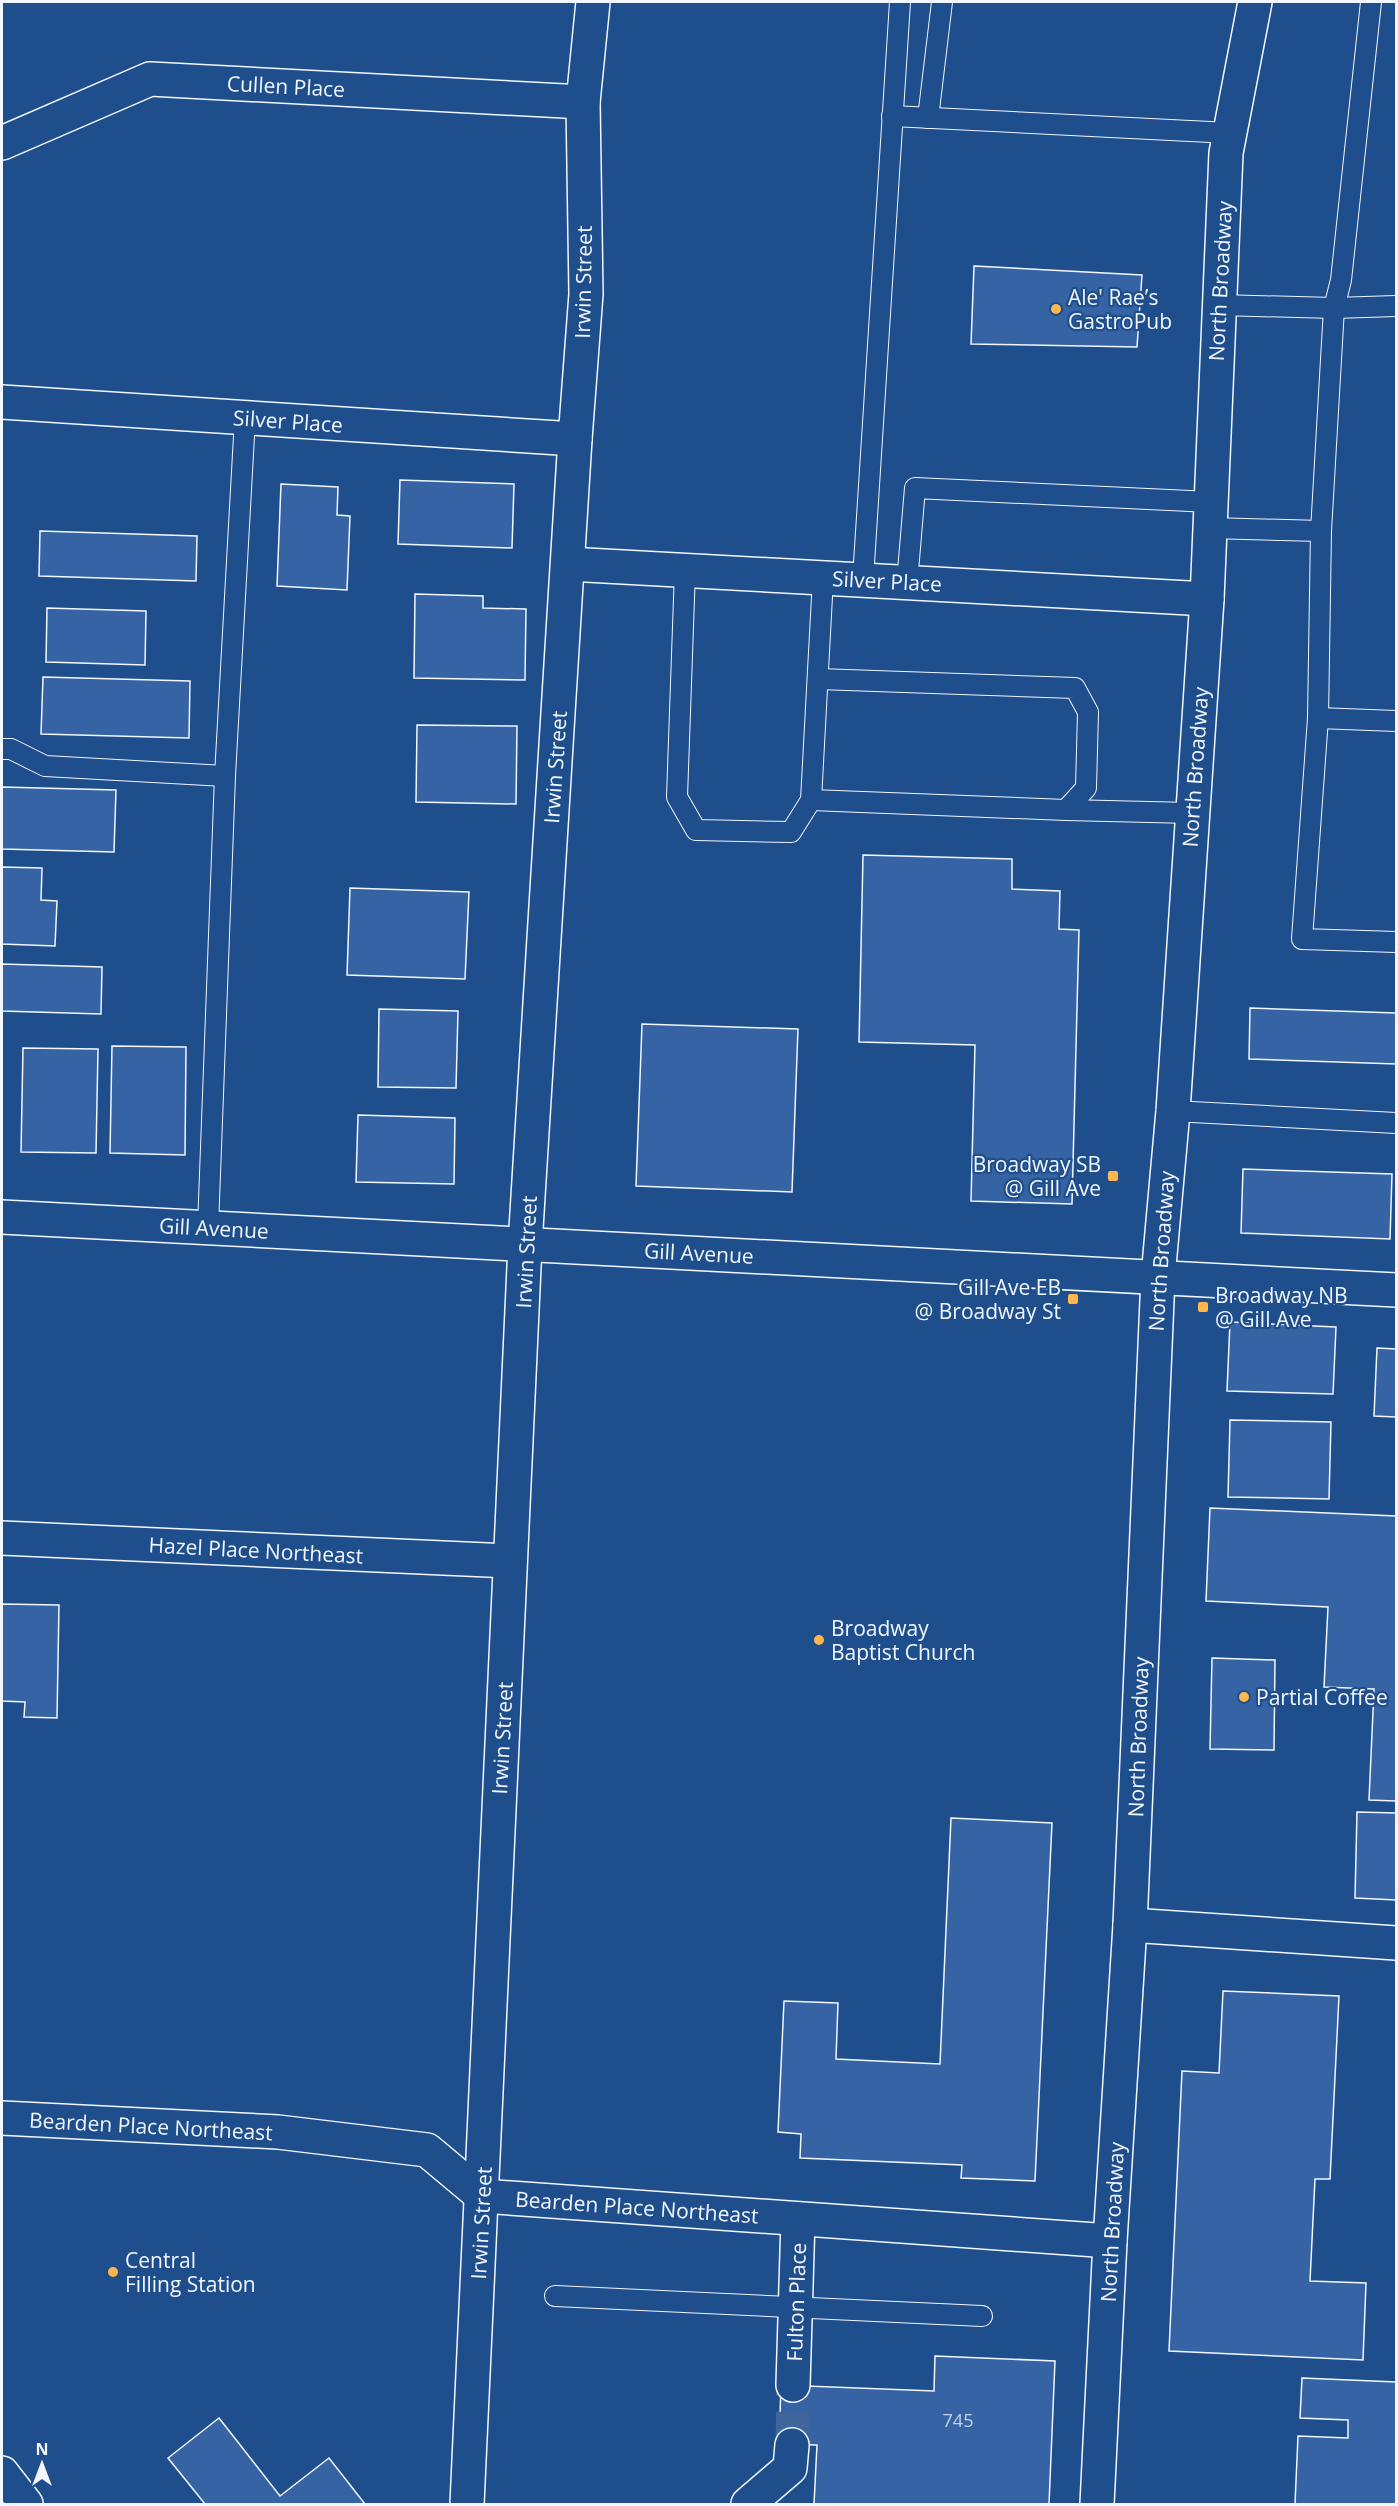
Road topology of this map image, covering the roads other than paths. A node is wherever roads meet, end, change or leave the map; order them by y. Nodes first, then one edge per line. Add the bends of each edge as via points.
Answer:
1 (593, 2) edge
2 (900, 2) edge
3 (942, 2) edge
4 (1255, 2) edge
5 (1371, 2) edge
6 (583, 102) junction
7 (892, 116) junction
8 (928, 118) junction
9 (1230, 133) junction
10 (2, 143) edge
11 (1219, 305) junction
12 (1396, 306) edge
13 (1334, 308) junction
14 (2, 402) edge
15 (245, 418) junction
16 (575, 440) junction
17 (1210, 515) junction
18 (1321, 531) junction
19 (568, 564) junction
20 (685, 570) junction
21 (823, 578) junction
22 (863, 579) junction
23 (907, 583) junction
24 (1207, 598) junction
25 (818, 679) junction
26 (1318, 718) junction
27 (1396, 721) edge
28 (2, 749) edge
29 (225, 776) junction
30 (811, 800) junction
31 (1066, 810) junction
32 (1191, 813) junction
33 (1396, 942) edge
34 (1173, 1110) junction
35 (1396, 1123) edge
36 (2, 1217) edge
37 (208, 1227) junction
38 (525, 1245) junction
39 (1158, 1277) junction
40 (1396, 1290) edge
41 (2, 1538) edge
42 (510, 1561) junction
43 (1130, 1925) junction
44 (1396, 1943) edge
45 (2, 2118) edge
46 (482, 2196) junction
47 (798, 2219) junction
48 (1110, 2241) junction
49 (555, 2296) dead end
50 (795, 2307) junction
51 (982, 2316) dead end
52 (793, 2385) tunnel mouth
53 (792, 2445) tunnel mouth
54 (2, 2473) edge
55 (26, 2505) edge
56 (467, 2505) edge
57 (748, 2505) edge
58 (1097, 2505) edge

1 - 6 street, Irwin Street
2 - 7 lane
3 - 8 lane
4 - 9 street, North Broadway
5 - 13 lane via 1341,280
6 - 10 street, Cullen Place via 150,79
6 - 16 street, Irwin Street via 586,294
7 - 8 lane
7 - 22 lane
8 - 9 lane
9 - 11 street, North Broadway
11 - 13 lane
11 - 17 street, North Broadway
12 - 13 lane
13 - 18 lane
14 - 15 street, Silver Place
15 - 16 street, Silver Place
15 - 29 lane
16 - 19 street, Irwin Street
17 - 18 lane
17 - 23 lane via 915,488
17 - 24 street, North Broadway
18 - 26 lane
19 - 20 street, Silver Place
19 - 38 street, Irwin Street
20 - 21 street, Silver Place
20 - 30 lane via 677,797 696,830 791,832
21 - 22 street, Silver Place
21 - 25 lane
22 - 23 street, Silver Place
23 - 24 street, Silver Place
24 - 32 street, North Broadway
25 - 30 lane
25 - 31 lane via 1076,688 1088,712 1086,788
26 - 27 lane
26 - 33 lane via 1302,939
28 - 29 lane via 11,749 45,766
29 - 37 lane
30 - 31 lane
31 - 32 lane
32 - 34 street, North Broadway
34 - 35 lane
34 - 39 street, North Broadway
36 - 37 street, Gill Avenue
37 - 38 street, Gill Avenue
38 - 39 street, Gill Avenue
38 - 42 street, Irwin Street
39 - 40 street, Gill Avenue
39 - 43 street, North Broadway
41 - 42 street, Hazel Place Northeast
42 - 46 street, Irwin Street
43 - 44 street
43 - 48 street, North Broadway
45 - 46 street, Bearden Place Northeast via 278,2132 428,2150
46 - 47 street, Bearden Place Northeast
46 - 56 street, Irwin Street
47 - 48 street, Bearden Place Northeast
47 - 50 street, Fulton Place
48 - 58 street, North Broadway
49 - 50 lane
50 - 51 lane
50 - 52 street, Fulton Place
53 - 57 street via 790,2468
54 - 55 street

